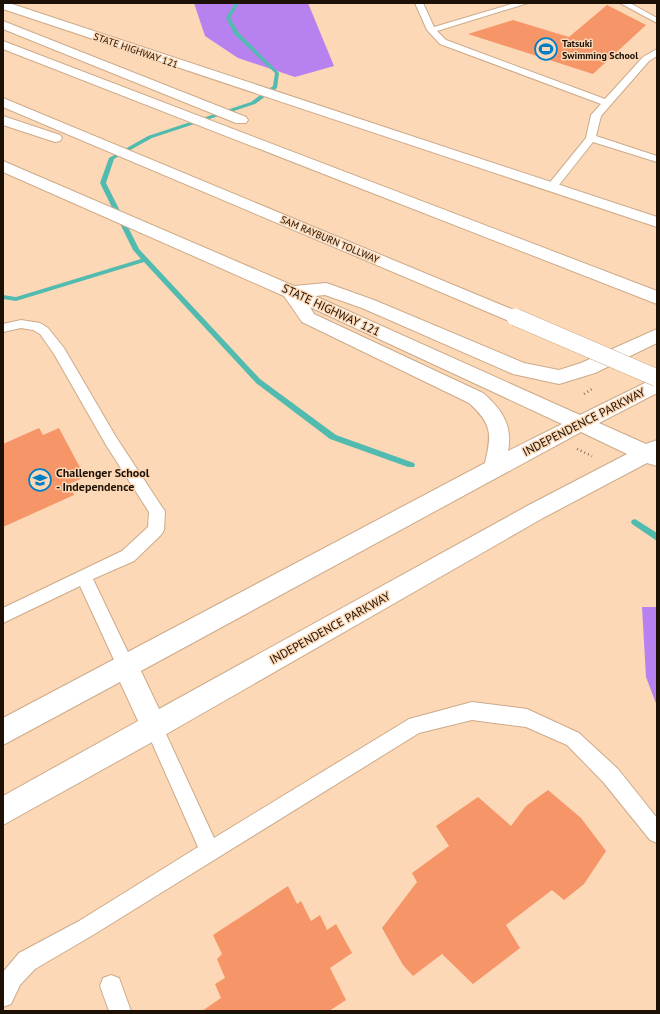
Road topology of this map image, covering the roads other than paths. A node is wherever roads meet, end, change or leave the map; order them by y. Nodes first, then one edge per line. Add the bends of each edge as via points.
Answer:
1 (418, 3) edge
2 (524, 3) edge
3 (624, 3) edge
4 (3, 5) edge
5 (657, 21) edge
6 (3, 25) edge
7 (431, 30) junction
8 (3, 45) edge
9 (657, 52) edge
10 (3, 102) edge
11 (606, 104) junction
12 (3, 120) edge
13 (591, 138) junction
14 (297, 158) junction
15 (657, 158) edge
16 (152, 163) junction
17 (3, 166) edge
18 (551, 188) junction
19 (657, 222) edge
20 (291, 292) junction
21 (657, 298) edge
22 (3, 328) edge
23 (657, 335) edge
24 (657, 378) edge
25 (657, 384) edge
26 (580, 424) junction
27 (653, 453) edge
28 (494, 468) junction
29 (84, 576) junction
30 (3, 616) edge
31 (126, 667) junction
32 (154, 727) junction
33 (3, 732) edge
34 (3, 811) edge
35 (657, 834) edge
36 (210, 851) junction
37 (111, 986) dead end
38 (3, 996) edge
39 (120, 1011) edge

1 - 7 lane
2 - 7 lane
3 - 5 lane
4 - 18 main road, STATE HIGHWAY 121
6 - 14 main road via 248,123
7 - 11 lane via 443,42
8 - 14 main road
9 - 11 lane via 646,59
10 - 16 main road, SAM RAYBURN TOLLWAY
11 - 13 lane via 596,115
12 - 16 main road via 106,156
13 - 15 lane
13 - 18 lane
14 - 21 main road
16 - 24 main road, SAM RAYBURN TOLLWAY, bridge
17 - 20 main road, STATE HIGHWAY 121
18 - 19 main road, STATE HIGHWAY 121
20 - 23 main road via 326,289 368,304 520,369 559,377 588,368
20 - 26 main road, STATE HIGHWAY 121
20 - 28 main road via 308,318 476,398 487,407 500,428 500,442
22 - 29 lane via 21,324 36,326 44,331 59,351 111,440 157,511 156,530 128,556
25 - 26 main road, INDEPENDENCE PARKWAY
26 - 27 main road, STATE HIGHWAY 121
26 - 28 main road, INDEPENDENCE PARKWAY
27 - 32 main road, INDEPENDENCE PARKWAY via 535,512
28 - 31 main road, INDEPENDENCE PARKWAY
29 - 30 lane
29 - 31 lane
31 - 32 main road
31 - 33 main road, INDEPENDENCE PARKWAY
32 - 34 main road, INDEPENDENCE PARKWAY
32 - 36 lane
35 - 36 lane via 611,776 573,739 528,718 472,711 415,725
36 - 38 lane via 86,928 27,961 12,977
37 - 39 lane

